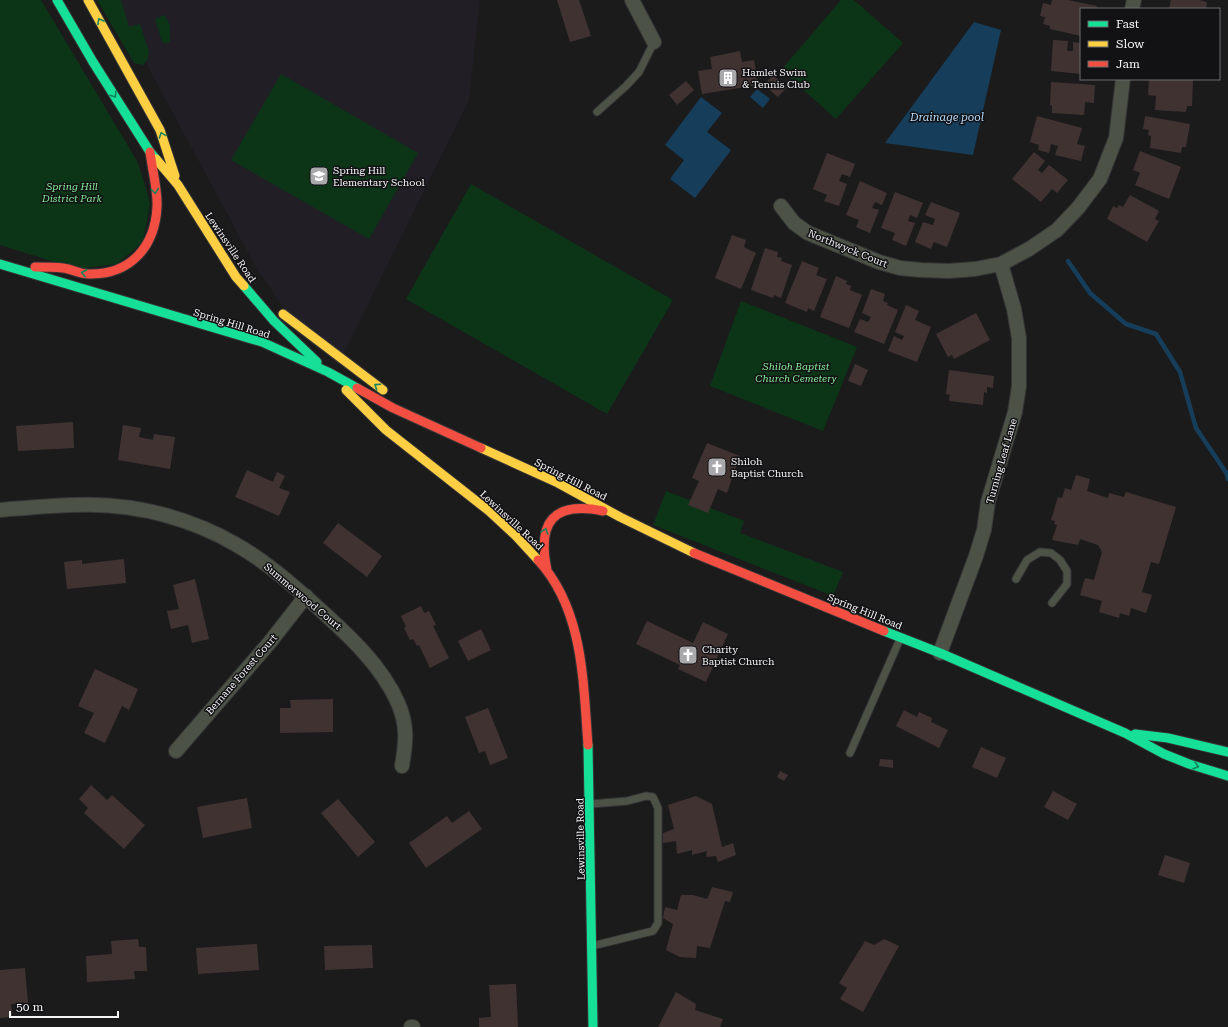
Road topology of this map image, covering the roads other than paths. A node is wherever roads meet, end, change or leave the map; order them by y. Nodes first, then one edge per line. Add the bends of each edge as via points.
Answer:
1 (57, 0) edge
2 (88, 0) edge
3 (632, 0) edge
4 (654, 42) joint
5 (93, 62) junction
6 (133, 80) junction
7 (1123, 80) edge
8 (597, 112) dead end
9 (150, 152) junction
10 (178, 185) junction
11 (781, 206) dead end
12 (1001, 264) junction
13 (3, 265) edge
14 (236, 277) junction
15 (328, 372) junction
16 (388, 393) dead end
17 (401, 401) dead end
18 (458, 437) junction
19 (0, 510) edge
20 (620, 517) junction
21 (547, 570) junction
22 (1016, 578) dead end
23 (306, 596) junction
24 (1052, 603) dead end
25 (901, 637) junction
26 (940, 652) junction
27 (1125, 734) junction
28 (176, 751) dead end
29 (1228, 752) edge
30 (850, 753) dead end
31 (402, 766) dead end
32 (1228, 776) edge
33 (590, 804) junction
34 (592, 946) junction
35 (593, 1027) edge

1 - 5 main road, Lewinsville Road
6 -> 2 main road, Lewinsville Road
3 - 4 street
4 - 8 lane via 639,72
5 - 6 main road via 115,78
5 -> 9 main road, Lewinsville Road
10 -> 6 main road, Lewinsville Road via 160,130
7 - 12 street, Northwyck Court via 1116,138 1100,179 1057,230
9 - 10 main road, Lewinsville Road
9 -> 13 main road via 157,213 153,231 138,258 125,267 90,274 62,268
10 - 14 main road, Lewinsville Road
11 - 12 street, Northwyck Court via 794,223 808,232 879,262 900,268 949,271
12 - 26 street, Turning Leaf Lane via 1014,308 1019,338 1019,386 1015,412 988,502 984,530 976,556
13 - 15 main road, Spring Hill Road via 262,342
14 - 15 main road, Lewinsville Road via 274,321
16 -> 14 main road
15 - 18 main road, Spring Hill Road via 393,408
15 - 21 main road, Lewinsville Road via 386,430 489,511
17 - 18 main road
18 - 20 main road, Spring Hill Road via 564,486
19 - 23 street, Summerwood Court via 84,504 115,505 165,515 198,526 236,544
21 -> 20 main road via 543,550 544,535 548,524 556,515 580,506
20 - 25 main road, Spring Hill Road via 690,551
21 - 33 main road, Lewinsville Road via 567,609 582,668
22 - 24 lane via 1027,560 1040,552 1051,553 1068,571 1067,584
23 - 28 street, Bernane Forest Court
23 - 31 street, Summerwood Court via 362,649 390,687 399,704 404,722 406,742
25 - 26 main road, Spring Hill Road
25 - 30 lane
26 - 27 main road, Spring Hill Road
27 - 29 main road, Spring Hill Road via 1168,738
27 -> 32 main road, Spring Hill Road via 1164,754
33 - 34 main road, Lewinsville Road
33 - 34 lane via 627,801 646,796 654,797 658,808 658,923 654,931
34 - 35 main road, Lewinsville Road

